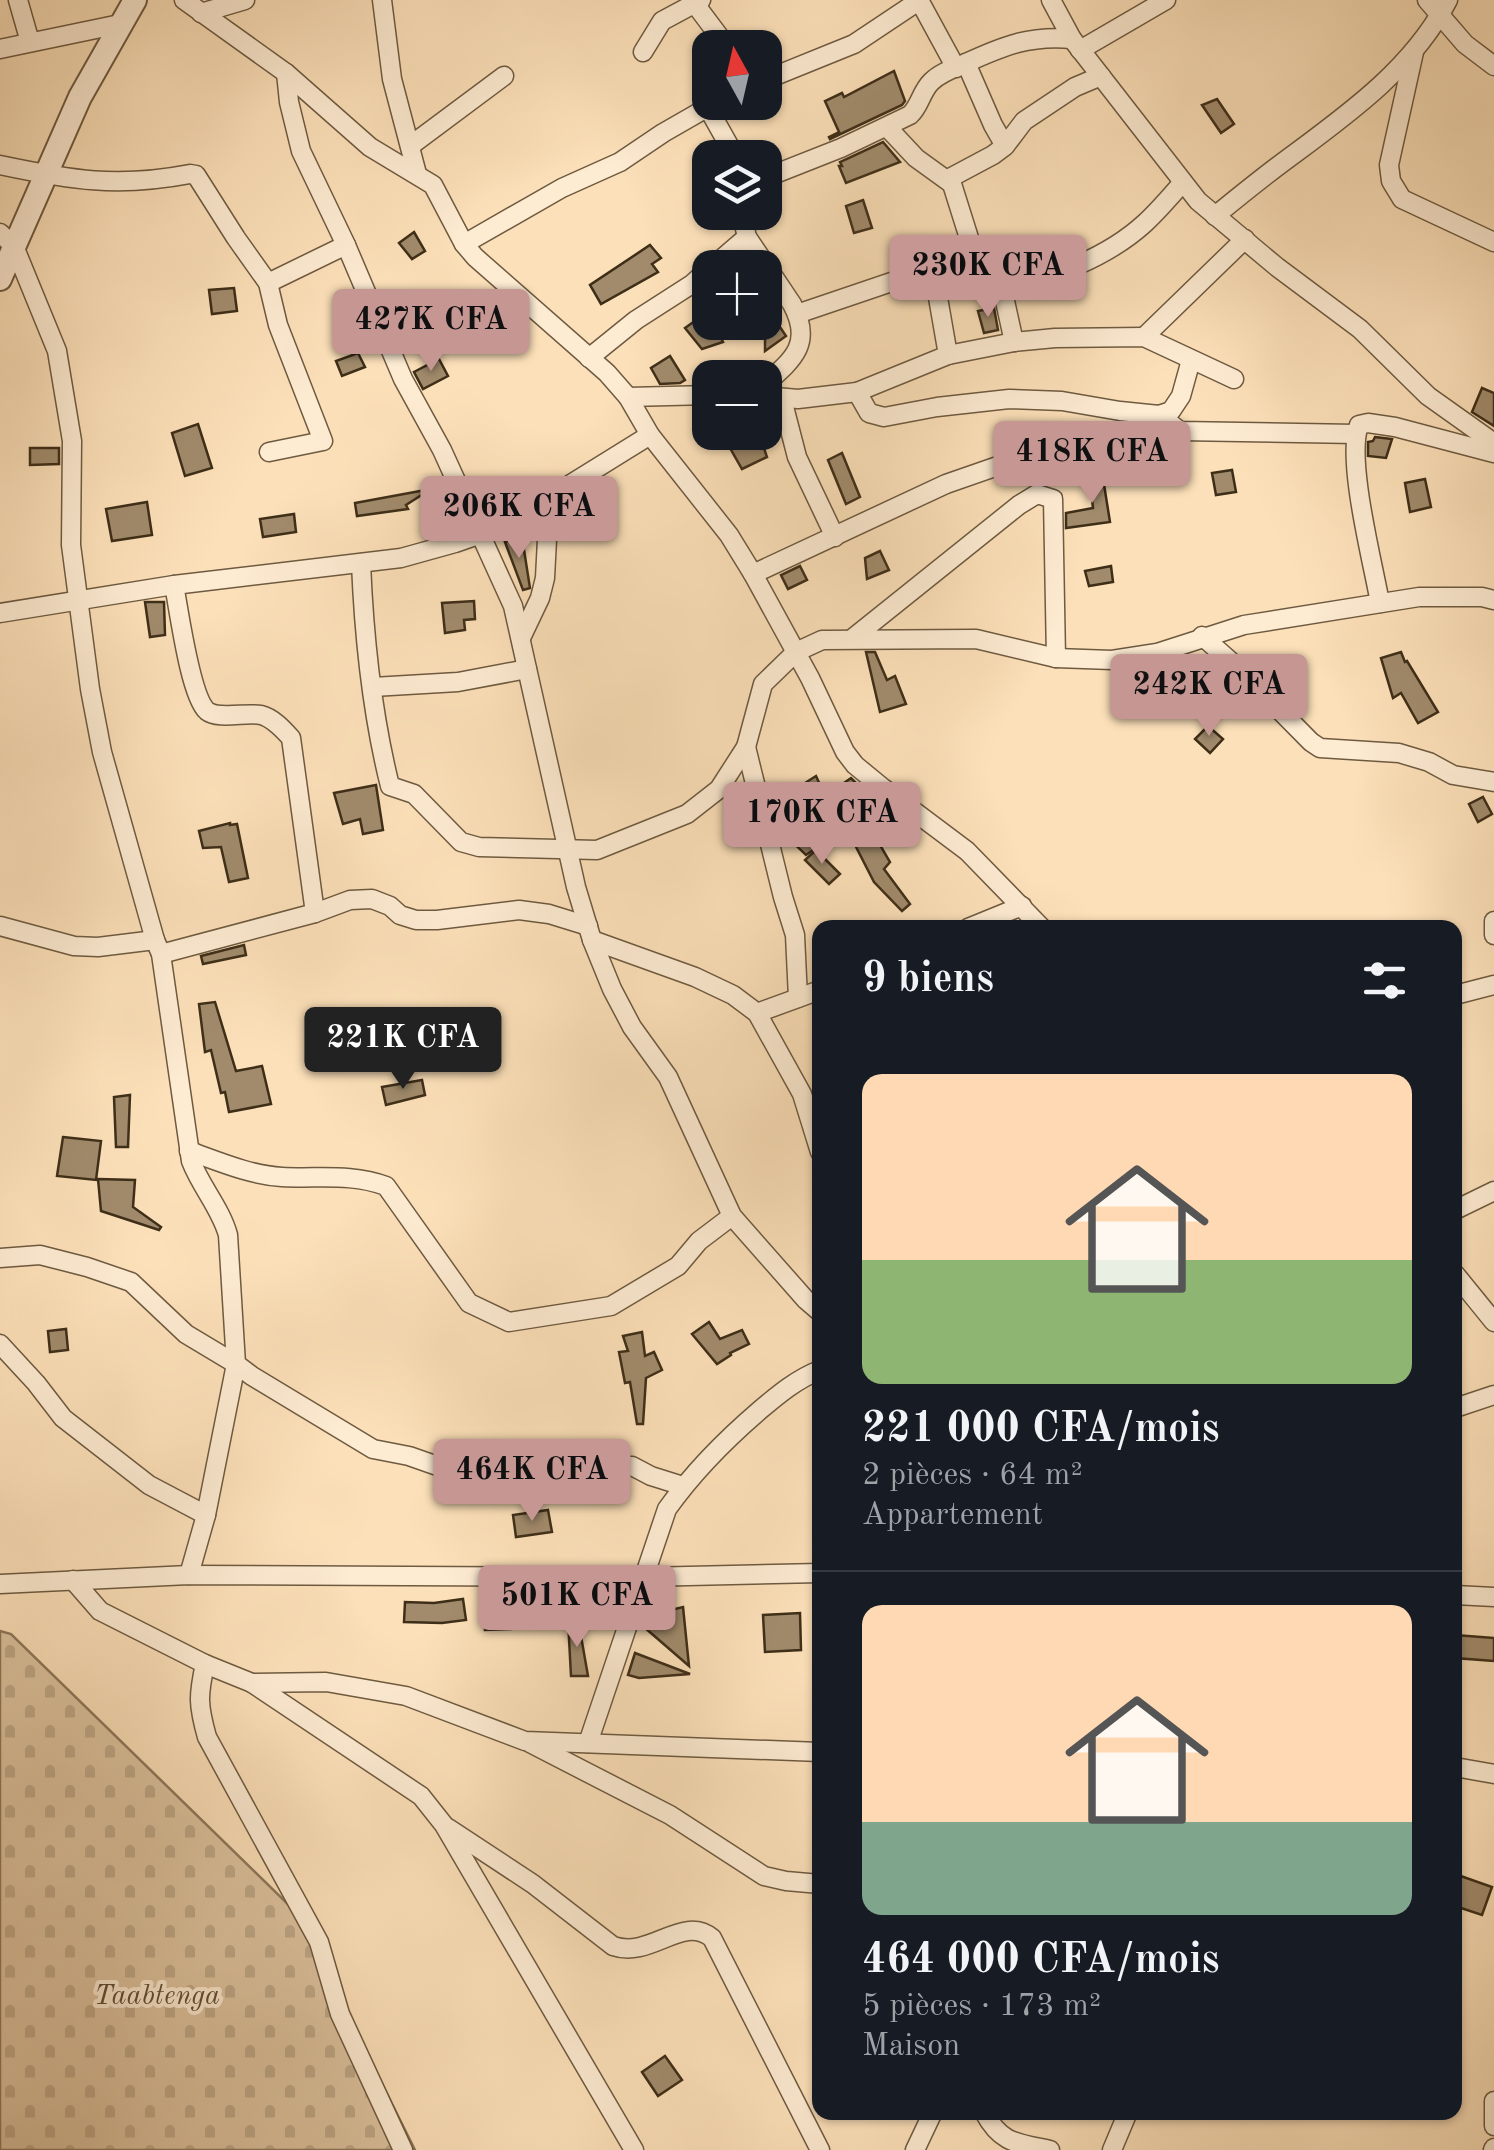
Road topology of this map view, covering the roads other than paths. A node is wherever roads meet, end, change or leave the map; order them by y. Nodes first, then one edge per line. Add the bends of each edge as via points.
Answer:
1 (18, 0) edge
2 (135, 0) edge
3 (184, 0) edge
4 (245, 0) edge
5 (382, 0) edge
6 (920, 0) edge
7 (1051, 0) edge
8 (1166, 0) edge
9 (1427, 0) edge
10 (698, 2) edge
11 (1444, 8) edge
12 (202, 13) junction
13 (120, 24) junction
14 (716, 30) edge
15 (30, 42) junction
16 (1076, 44) junction
17 (1416, 47) junction
18 (0, 50) edge
19 (643, 52) dead end
20 (961, 65) junction
21 (1494, 66) edge
22 (286, 73) junction
23 (782, 73) edge
24 (504, 76) dead end
25 (1101, 76) junction
26 (692, 117) edge
27 (886, 127) junction
28 (410, 146) junction
29 (1005, 146) junction
30 (0, 166) edge
31 (782, 171) edge
32 (418, 174) junction
33 (46, 175) junction
34 (948, 179) junction
35 (1184, 182) junction
36 (1215, 216) junction
37 (745, 230) edge
38 (747, 238) junction
39 (7, 239) edge
40 (1245, 239) junction
41 (1494, 242) edge
42 (464, 244) junction
43 (346, 245) junction
44 (732, 250) edge
45 (974, 254) junction
46 (933, 269) junction
47 (0, 279) edge
48 (268, 282) junction
49 (692, 284) edge
50 (1003, 292) junction
51 (797, 314) junction
52 (1144, 337) junction
53 (1014, 342) junction
54 (948, 356) junction
55 (589, 358) junction
56 (1190, 360) junction
57 (782, 369) edge
58 (1234, 379) dead end
59 (857, 392) junction
60 (692, 395) edge
61 (628, 396) junction
62 (782, 398) edge
63 (1159, 414) junction
64 (782, 420) edge
65 (650, 434) junction
66 (1356, 434) junction
67 (1494, 444) edge
68 (268, 452) dead end
69 (1494, 453) edge
70 (1018, 459) dead end
71 (549, 501) junction
72 (479, 536) junction
73 (835, 537) junction
74 (361, 563) junction
75 (753, 574) junction
76 (174, 584) junction
77 (1494, 600) edge
78 (78, 601) junction
79 (1380, 604) junction
80 (0, 613) edge
81 (1202, 636) junction
82 (521, 638) junction
83 (852, 638) junction
84 (796, 652) junction
85 (1056, 658) junction
86 (528, 669) junction
87 (373, 687) junction
88 (746, 747) junction
89 (1494, 782) edge
90 (567, 849) junction
91 (1022, 906) junction
92 (315, 914) junction
93 (988, 920) edge
94 (1035, 920) edge
95 (1494, 921) edge
96 (0, 926) edge
97 (590, 933) junction
98 (1494, 935) edge
99 (158, 947) junction
100 (1494, 985) edge
101 (812, 993) edge
102 (1462, 993) edge
103 (798, 998) junction
104 (757, 1013) junction
105 (812, 1126) edge
106 (189, 1151) junction
107 (1494, 1191) edge
108 (1462, 1207) edge
109 (732, 1216) junction
110 (0, 1258) edge
111 (1462, 1283) edge
112 (812, 1305) edge
113 (1494, 1322) edge
114 (0, 1344) edge
115 (236, 1364) junction
116 (812, 1374) edge
117 (1494, 1395) edge
118 (1462, 1406) edge
119 (683, 1486) junction
120 (206, 1515) junction
121 (812, 1573) edge
122 (190, 1575) junction
123 (645, 1577) junction
124 (73, 1580) junction
125 (0, 1584) edge
126 (1462, 1595) edge
127 (1494, 1597) edge
128 (204, 1664) junction
129 (252, 1682) junction
130 (525, 1741) junction
131 (588, 1743) junction
132 (812, 1752) edge
133 (1462, 1769) edge
134 (1494, 1774) edge
135 (444, 1825) junction
136 (812, 1884) edge
137 (1494, 2101) edge
138 (928, 2120) edge
139 (988, 2120) edge
140 (1125, 2120) edge
141 (1494, 2126) edge
142 (403, 2150) edge
143 (634, 2150) edge
144 (820, 2150) edge
145 (915, 2150) edge
146 (1050, 2150) edge
147 (1112, 2150) edge

1 - 15 street
2 - 13 street
3 - 12 street
4 - 12 street
5 - 28 street
6 - 20 street
6 - 23 street via 854,44
7 - 16 street
8 - 16 street
9 - 11 street
10 - 14 street
10 - 19 street via 662,22
11 - 17 street
11 - 21 street via 1465,44
12 - 22 street
13 - 15 street
13 - 33 street
15 - 18 street
16 - 20 street via 1046,37 1013,43
16 - 25 street
17 - 36 street via 1338,123
17 - 41 street via 1391,181 1402,199
20 - 27 street via 930,83 914,112
20 - 29 street
22 - 32 street via 370,147
22 - 43 street via 301,151
24 - 28 street
25 - 29 street via 1024,120
25 - 35 street
26 - 42 street
27 - 31 street
27 - 34 street
28 - 32 street
29 - 34 street
30 - 33 street
32 - 42 street via 439,192
33 - 39 street
33 - 48 street via 96,182 196,175
34 - 45 street
35 - 36 street
35 - 50 street via 1126,238 1070,270
36 - 40 street
37 - 38 street
38 - 44 street
38 - 51 street
39 - 47 street
39 - 78 street via 57,351 72,441
40 - 52 street
40 - 67 street
42 - 55 street
43 - 48 street
43 - 72 street
45 - 46 street
45 - 50 street via 1006,281
46 - 51 street
46 - 54 street
48 - 68 street via 323,442
49 - 55 street
50 - 53 street
51 - 57 street via 801,343
52 - 53 street
52 - 56 street
53 - 54 street
54 - 59 street
55 - 61 street
56 - 58 street
56 - 63 street via 1181,396 1171,411
59 - 62 street
59 - 63 street via 868,414 884,416 1010,398
60 - 61 street
61 - 65 street
63 - 66 street via 1180,431
64 - 73 street
65 - 71 street
65 - 75 street
66 - 69 street via 1359,425 1380,424
66 - 79 street
70 - 73 street via 946,484
71 - 72 street
71 - 82 street via 545,578
72 - 74 street
72 - 82 street
73 - 75 street
74 - 76 street
74 - 87 street
75 - 84 street
76 - 78 street
76 - 92 street via 194,687 205,708 265,716 291,738
77 - 79 street
78 - 80 street
78 - 99 street via 102,752
79 - 81 street
81 - 85 street via 1128,658
81 - 89 street via 1320,748 1400,753 1453,775
82 - 86 street
83 - 84 street via 822,640
83 - 85 street via 976,639
83 - 85 street via 1036,494 1053,500
84 - 88 street via 763,684
84 - 91 street via 855,765 967,851
86 - 87 street
86 - 90 street
87 - 90 street via 390,786 414,794 460,842
88 - 90 street via 719,789 687,814 597,850
88 - 103 street via 795,936
90 - 97 street
91 - 93 street
91 - 94 street
92 - 97 street via 372,899 416,920 518,910 550,914
92 - 99 street
95 - 98 street
96 - 99 street via 74,946
97 - 104 street via 733,995
97 - 109 street via 612,989 668,1077
99 - 106 street
100 - 102 street
101 - 103 street
103 - 104 street
104 - 105 street via 802,1094
106 - 109 street via 255,1174 350,1176 386,1186 469,1303 509,1322 611,1306 678,1266
106 - 115 street via 228,1235
107 - 108 street
109 - 112 street
110 - 115 street via 40,1256 130,1282 186,1334
111 - 113 street
114 - 120 street via 64,1418 149,1485
115 - 119 street via 373,1450 501,1477 632,1466
115 - 120 street
116 - 119 street via 782,1391
117 - 118 street
119 - 123 street via 666,1509
120 - 122 street
121 - 123 street
122 - 123 street
122 - 124 street
123 - 131 street
124 - 125 street
124 - 128 street via 100,1611
126 - 127 street
128 - 129 street
128 - 142 street via 198,1695 207,1737 319,1942 340,2014
129 - 130 street via 326,1682 406,1696
129 - 135 street via 421,1796
130 - 131 street
130 - 136 street via 670,1815 764,1876
131 - 132 street
133 - 134 street
135 - 143 street
135 - 144 street via 613,1946 635,1949 691,1930 712,1938
137 - 141 street
138 - 145 street
139 - 146 street via 1003,2139
140 - 147 street

